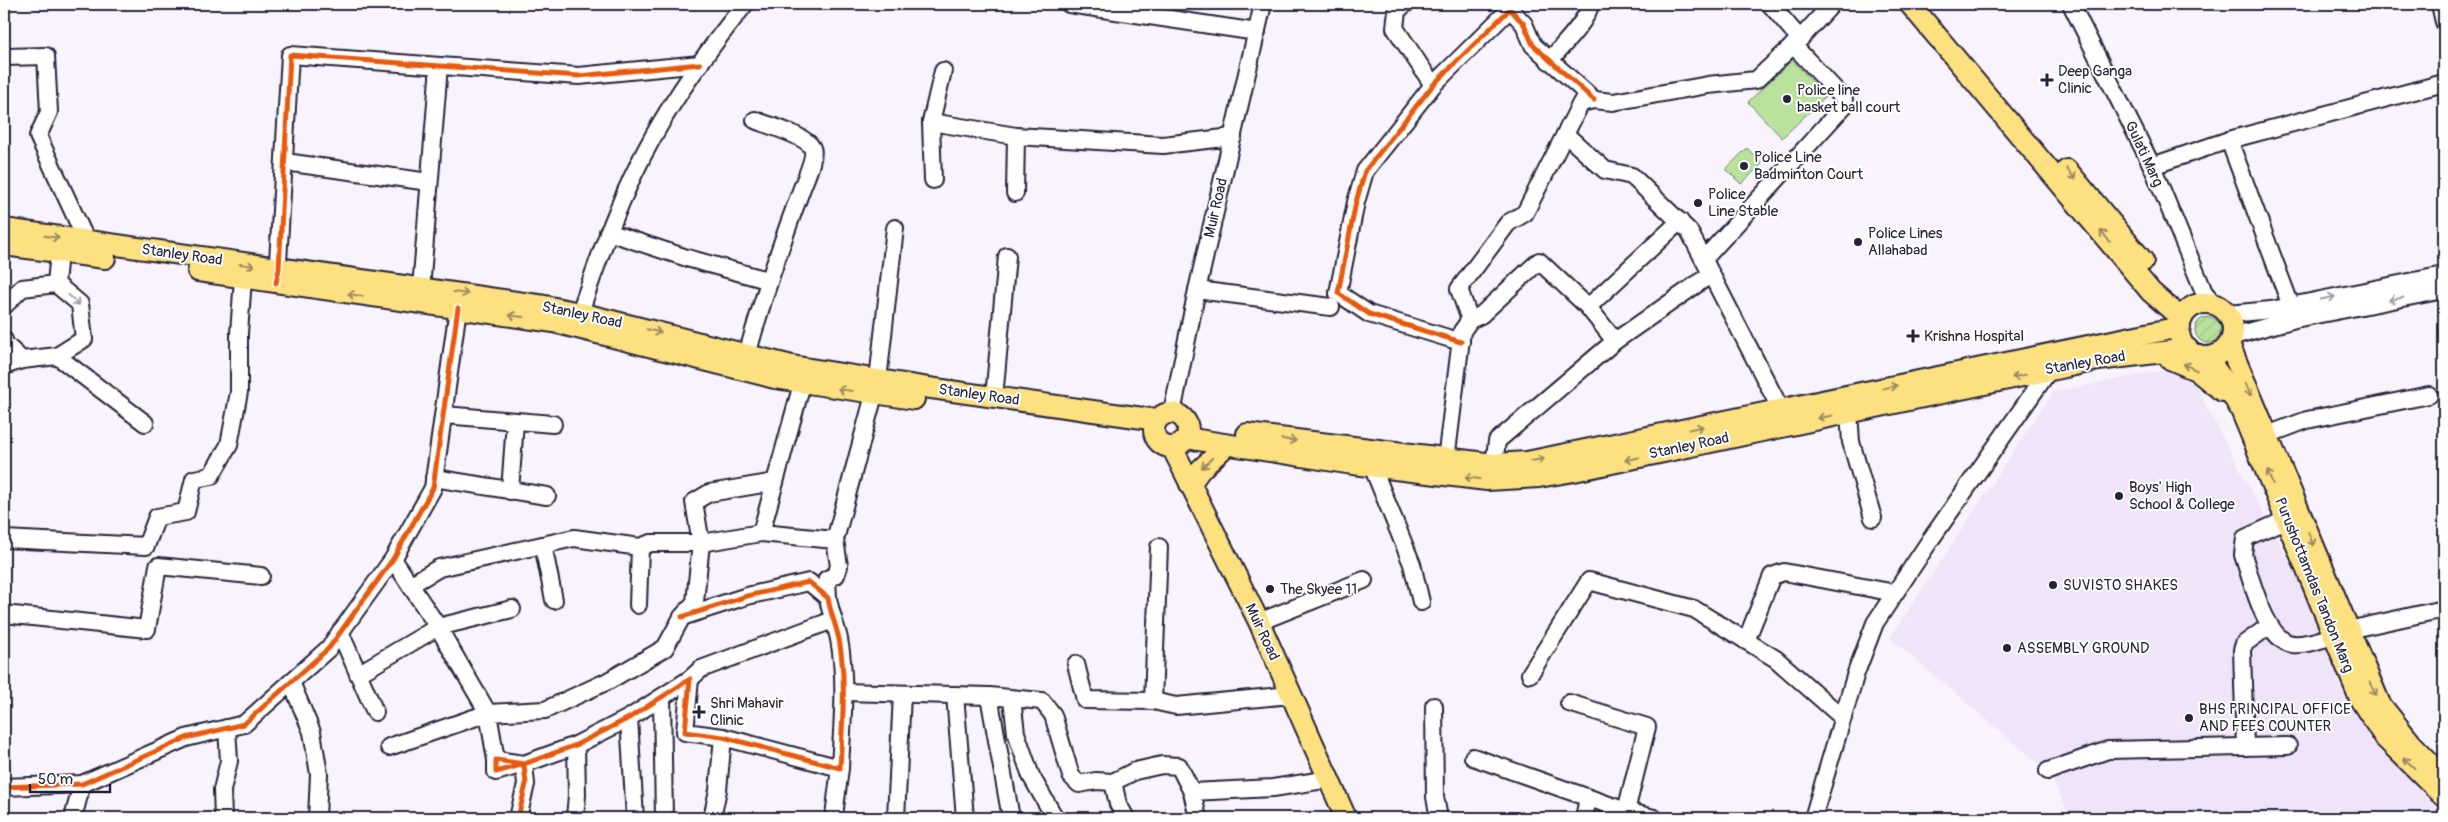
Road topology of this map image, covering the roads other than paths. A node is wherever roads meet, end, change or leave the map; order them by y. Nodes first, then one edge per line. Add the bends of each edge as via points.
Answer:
1 (745, 4) edge
2 (1069, 4) edge
3 (1263, 4) edge
4 (1405, 4) edge
5 (1590, 4) edge
6 (1770, 4) edge
7 (1832, 4) edge
8 (1910, 4) edge
9 (1926, 4) edge
10 (2071, 4) edge
11 (2440, 4) edge
12 (2444, 22) edge
13 (1257, 32) junction
14 (1797, 42) junction
15 (4, 57) edge
16 (1549, 60) junction
17 (700, 64) junction
18 (438, 66) junction
19 (943, 71) dead end
20 (2444, 82) edge
21 (1433, 84) junction
22 (1594, 100) junction
23 (755, 120) dead end
24 (931, 122) junction
25 (1565, 134) junction
26 (1016, 136) junction
27 (1233, 137) junction
28 (2229, 140) junction
29 (284, 162) junction
30 (2152, 166) junction
31 (934, 180) dead end
32 (429, 182) junction
33 (1015, 193) dead end
34 (1680, 221) junction
35 (895, 228) dead end
36 (4, 230) edge
37 (608, 232) junction
38 (87, 242) junction
39 (4, 245) edge
40 (59, 252) junction
41 (1007, 256) dead end
42 (1704, 259) junction
43 (1710, 275) junction
44 (277, 276) junction
45 (2444, 276) edge
46 (243, 279) junction
47 (767, 280) junction
48 (56, 284) junction
49 (421, 289) junction
50 (1197, 290) junction
51 (2444, 290) edge
52 (4, 306) edge
53 (2291, 306) junction
54 (1331, 307) dead end
55 (1588, 307) junction
56 (458, 308) junction
57 (2221, 309) junction
58 (2184, 318) junction
59 (578, 320) junction
60 (1470, 320) junction
61 (4, 340) edge
62 (2231, 340) junction
63 (1615, 341) junction
64 (1461, 342) junction
65 (2188, 349) junction
66 (2145, 353) junction
67 (747, 355) junction
68 (57, 356) junction
69 (2206, 357) junction
70 (22, 360) junction
71 (4, 366) edge
72 (2050, 370) junction
73 (802, 384) junction
74 (876, 387) junction
75 (2429, 395) dead end
76 (994, 398) junction
77 (1782, 410) junction
78 (2241, 410) junction
79 (1849, 412) junction
80 (444, 415) junction
81 (1161, 421) junction
82 (515, 422) junction
83 (145, 423) dead end
84 (554, 424) dead end
85 (2267, 435) junction
86 (1182, 438) junction
87 (1228, 445) junction
88 (1446, 460) junction
89 (1494, 464) junction
90 (1372, 466) junction
91 (434, 478) junction
92 (775, 482) junction
93 (1190, 484) junction
94 (510, 491) junction
95 (547, 496) dead end
96 (1873, 518) dead end
97 (2287, 520) junction
98 (761, 534) junction
99 (4, 539) edge
100 (835, 540) junction
101 (700, 543) junction
102 (543, 545) junction
103 (640, 547) junction
104 (1159, 547) dead end
105 (393, 559) junction
106 (261, 576) dead end
107 (1364, 580) dead end
108 (410, 585) junction
109 (1895, 593) junction
110 (828, 598) junction
111 (554, 600) dead end
112 (1421, 602) dead end
113 (638, 605) dead end
114 (512, 609) dead end
115 (2444, 609) edge
116 (4, 614) edge
117 (682, 617) junction
118 (833, 620) junction
119 (1258, 622) junction
120 (2269, 626) junction
121 (438, 627) junction
122 (340, 632) junction
123 (2341, 633) junction
124 (1746, 641) junction
125 (1076, 664) dead end
126 (358, 674) junction
127 (1530, 674) dead end
128 (690, 679) junction
129 (291, 682) junction
130 (844, 692) junction
131 (902, 694) junction
132 (1291, 695) junction
133 (662, 696) junction
134 (956, 696) junction
135 (989, 696) junction
136 (1012, 699) junction
137 (1153, 701) junction
138 (1569, 703) dead end
139 (1434, 706) dead end
140 (375, 712) dead end
141 (488, 713) junction
142 (629, 718) junction
143 (1843, 718) junction
144 (227, 728) junction
145 (724, 737) junction
146 (576, 745) junction
147 (2288, 746) dead end
148 (389, 747) dead end
149 (2245, 747) junction
150 (1473, 757) dead end
151 (524, 764) junction
152 (840, 768) junction
153 (2048, 771) dead end
154 (2444, 777) edge
155 (1330, 779) junction
156 (1113, 782) junction
157 (82, 784) junction
158 (4, 787) edge
159 (1192, 792) junction
160 (2444, 796) edge
161 (1588, 798) junction
162 (1626, 811) junction
163 (73, 818) edge
164 (223, 818) edge
165 (317, 818) edge
166 (518, 818) edge
167 (575, 818) edge
168 (635, 818) edge
169 (664, 818) edge
170 (712, 818) edge
171 (832, 818) edge
172 (896, 818) edge
173 (965, 818) edge
174 (1011, 818) edge
175 (1055, 818) edge
176 (1126, 818) edge
177 (1198, 818) edge
178 (1346, 818) edge
179 (1438, 818) edge
180 (1584, 818) edge
181 (1654, 818) edge
182 (1813, 818) edge

1 - 17 street
2 - 13 street
3 - 13 street, Muir Road
4 - 21 street via 1397,11 1395,28
5 - 16 street via 1590,10 1580,24
6 - 14 street
7 - 14 street
58 -> 8 main road via 2152,292
9 -> 58 main road via 2120,232
10 - 30 street, Gulati Marg
11 - 12 street
13 - 27 street, Muir Road
14 - 22 street via 1756,80 1613,102
14 - 42 street via 1844,99 1844,106
15 - 38 street via 46,56 49,112 38,136
16 - 21 street via 1533,45 1524,24 1510,9
16 - 22 street
17 - 18 street via 579,76
17 - 37 street via 654,135
18 - 29 street via 290,55
18 - 32 street
19 - 24 street
20 - 28 street
21 - 64 street via 1365,171 1338,293 1369,314
22 - 25 street via 1581,103
23 - 47 street via 802,138 813,152
24 - 26 street
24 - 31 street
25 - 34 street via 1606,170 1632,176
25 - 60 street via 1525,213 1508,223 1459,289
26 - 27 street via 1162,145
26 - 33 street
27 - 50 street, Muir Road
28 - 30 street
28 - 53 street
29 - 32 street
29 - 44 street
30 - 57 street, Gulati Marg via 2204,292
32 - 49 street
34 - 42 street
34 - 55 street
35 - 74 street
36 -> 38 main road, Stanley Road
37 - 47 street
37 - 59 street
38 -> 44 main road, Stanley Road
39 - 40 main road, Stanley Road
40 - 46 main road, Stanley Road
40 - 48 street
41 - 76 street
42 - 43 street
43 - 63 street
43 - 77 street
44 - 46 main road, Stanley Road
44 - 49 main road, Stanley Road
56 -> 44 main road, Stanley Road
53 -> 45 street
46 - 99 street via 239,392 229,445 211,476 194,479 186,512 157,517 146,546
47 - 67 street
48 - 52 street via 22,288
48 -> 68 street via 80,304 84,339
49 -> 59 main road, Stanley Road
50 - 54 street
50 - 81 street, Muir Road
51 -> 62 street via 2295,319
53 - 57 street via 2258,312
55 - 60 street via 1539,261 1481,315
55 - 63 street
59 -> 56 main road, Stanley Road
56 - 80 street
57 - 58 main road via 2201,303
57 - 62 main road via 2232,321
58 - 65 main road via 2183,342
77 -> 58 main road, Stanley Road
59 -> 67 main road, Stanley Road
59 - 73 main road, Stanley Road
60 - 64 street via 1462,331
61 - 70 street
62 - 69 main road via 2223,351
62 -> 85 main road, Purushottamdas Tandon Marg
63 - 89 street via 1497,441
64 - 88 street
65 - 66 main road, Stanley Road
65 - 69 main road
66 - 72 main road, Stanley Road
78 -> 66 main road via 2196,370
67 - 74 main road, Stanley Road
68 - 70 street
68 - 83 street
69 - 78 main road, Purushottamdas Tandon Marg
70 - 71 street
72 -> 79 main road, Stanley Road
72 - 109 street
74 -> 73 main road, Stanley Road
73 - 92 street
74 - 76 main road, Stanley Road
74 - 81 main road, Stanley Road via 1069,421
74 - 100 street
75 - 85 street via 2307,420
76 - 81 main road, Stanley Road
89 -> 77 main road, Stanley Road via 1558,457
97 -> 78 main road, Purushottamdas Tandon Marg
79 -> 90 main road, Stanley Road via 1539,477 1487,480
79 - 96 street via 1851,442
80 - 82 street
80 - 91 street
81 - 86 main road via 1182,417
81 - 86 main road via 1158,441 1167,447
82 - 84 street
82 - 94 street
85 -> 123 main road, Purushottamdas Tandon Marg
86 - 87 main road, Stanley Road
86 -> 88 main road, Stanley Road
86 - 93 main road, Muir Road
87 - 90 main road, Stanley Road
87 -> 93 main road via 1201,469
88 - 89 main road, Stanley Road
90 - 112 street via 1412,564
91 - 94 street
91 - 105 street via 433,488
92 - 98 street
92 - 101 street via 709,493 694,502
93 - 119 main road, Muir Road
94 - 95 street
97 - 120 street via 2245,538 2242,547
97 - 123 main road, Purushottamdas Tandon Marg
98 - 100 street
98 - 101 street
100 - 110 street via 839,566 836,575 827,579
101 - 103 street via 651,543
101 - 117 street via 695,602
102 - 103 street via 574,538
102 - 108 street via 439,568
102 - 111 street
103 - 113 street
104 - 137 street
105 - 108 street
105 - 122 street
106 - 116 street via 158,566 147,629
107 - 119 street
108 - 121 street
109 - 124 street via 1784,572 1772,576
109 - 143 street via 1875,623
110 - 117 street via 809,582 747,596
110 - 118 street
114 - 121 street
115 - 123 street
117 - 141 street via 665,648 608,681 545,710
118 - 128 street via 701,669
118 - 130 street via 839,638
119 - 132 main road, Muir Road
120 - 123 street via 2282,641 2292,644
120 - 149 street via 2244,644 2242,650
121 - 126 street
121 - 141 street
122 - 126 street
122 - 129 street via 329,648
123 -> 154 main road, Purushottamdas Tandon Marg via 2380,704
160 -> 123 main road, Purushottamdas Tandon Marg via 2401,756 2372,720 2360,699
124 - 127 street via 1694,609 1589,581
124 - 143 street via 1776,659
125 - 137 street via 1084,700
126 - 140 street
128 - 133 street
128 - 145 street via 685,732
129 - 144 street via 244,724
129 - 165 street via 312,732 319,774
130 - 131 street
130 - 152 street
131 - 134 street
131 - 172 street
132 - 137 street via 1176,706
132 - 155 main road, Muir Road
133 - 142 street
133 - 169 street
134 - 135 street
134 - 173 street
135 - 136 street
135 - 174 street
136 - 156 street via 1042,701 1053,716 1071,776 1079,784
136 - 175 street via 1016,733 1028,768
138 - 162 street via 1647,727
139 - 179 street
141 - 148 street
141 - 151 street via 496,760
142 - 146 street
142 - 168 street
143 - 182 street
144 - 157 street via 186,738
144 - 164 street via 229,761 222,790
145 - 152 street
145 - 170 street
146 - 151 street
146 - 167 street
147 - 149 street
149 - 153 street via 2108,750
150 - 161 street
151 - 166 street via 526,784
152 - 171 street
155 - 159 street via 1273,788
155 - 178 main road, Muir Road
156 - 159 street via 1136,771 1162,765 1179,766
156 - 176 street via 1118,804
157 - 158 street
157 - 163 street
159 - 177 street
161 - 162 street
161 - 180 street
162 - 181 street

